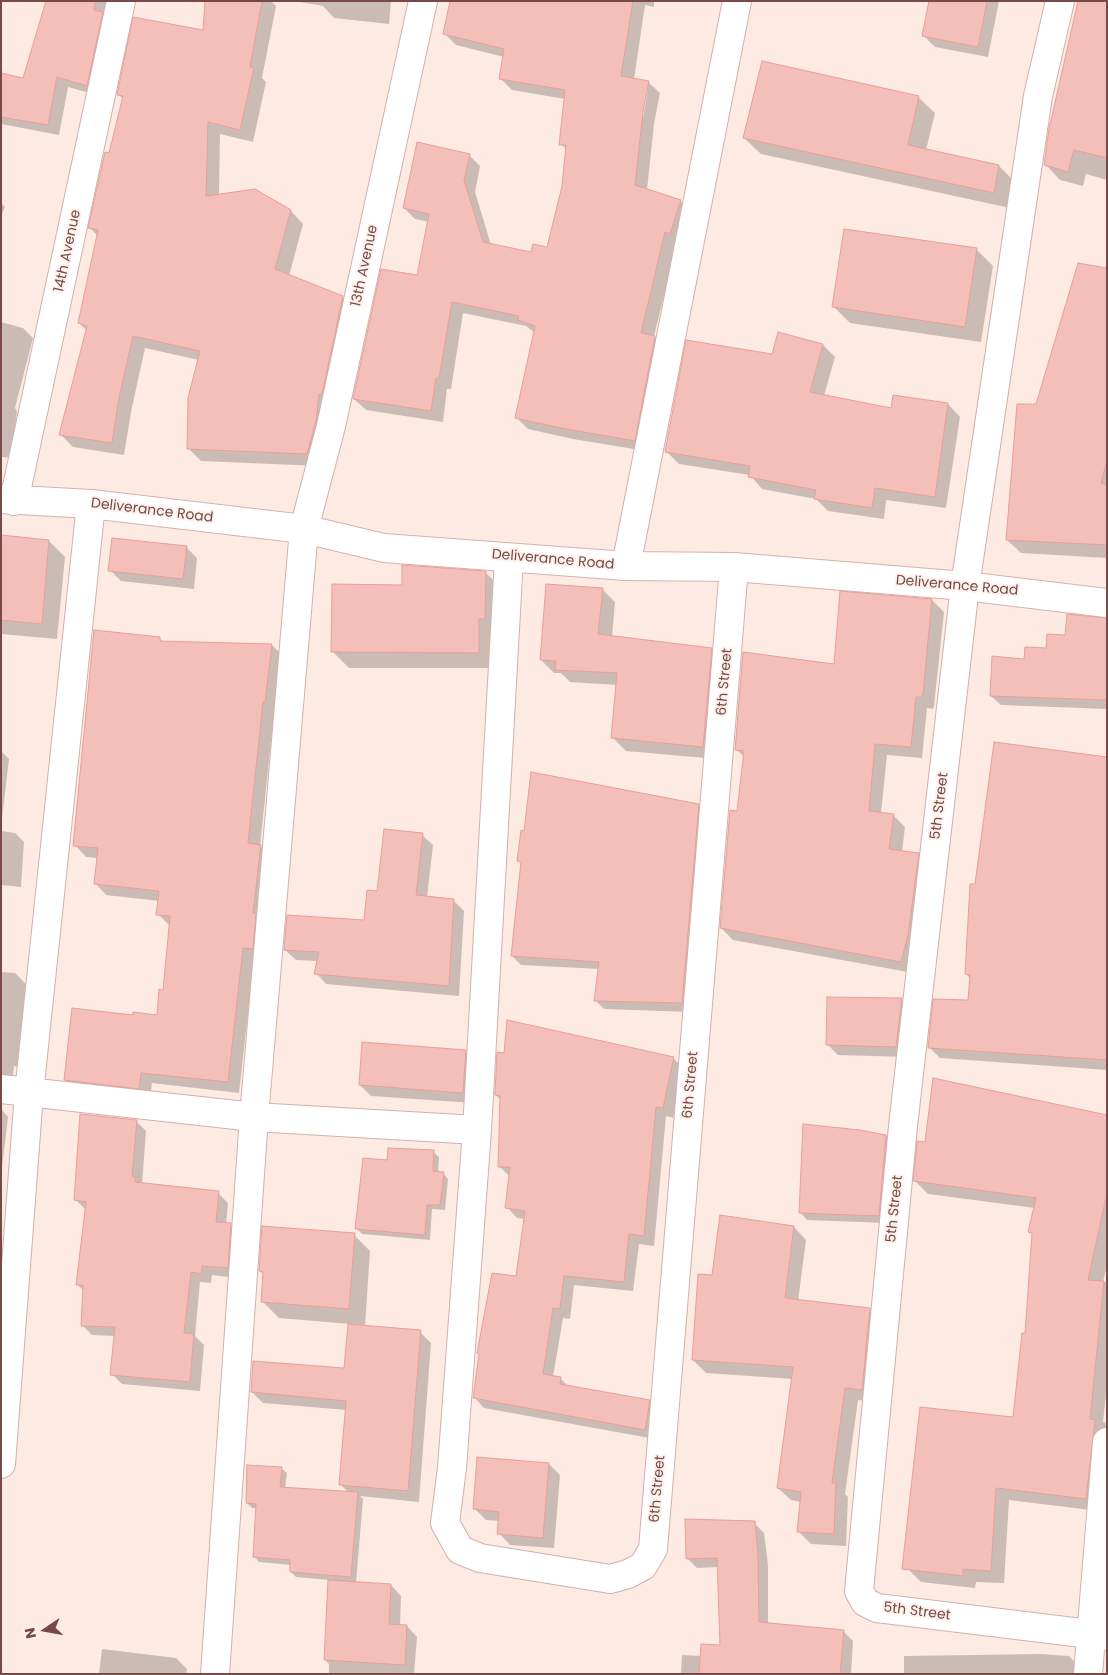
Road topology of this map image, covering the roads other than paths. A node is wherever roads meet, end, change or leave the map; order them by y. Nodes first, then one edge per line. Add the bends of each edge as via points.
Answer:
1 (121, 1) edge
2 (423, 1) edge
3 (737, 1) edge
4 (1060, 1) edge
5 (8, 500) edge
6 (91, 504) junction
7 (304, 529) junction
8 (509, 558) junction
9 (626, 566) junction
10 (734, 567) junction
11 (965, 586) junction
12 (1107, 603) edge
13 (1, 1089) edge
14 (29, 1093) junction
15 (254, 1117) junction
16 (476, 1130) junction
17 (1107, 1442) edge
18 (1, 1464) edge
19 (1100, 1635) edge
20 (215, 1674) edge
21 (1088, 1674) edge

1 - 5 street, 14th Avenue
2 - 7 street, 13th Avenue via 332,426
3 - 9 street
4 - 11 street, 5th Street via 1038,96
5 - 6 street, Deliverance Road
6 - 7 street, Deliverance Road
6 - 14 street
7 - 8 street, Deliverance Road via 384,548
7 - 15 street, 13th Avenue
8 - 9 street, Deliverance Road
8 - 16 street
9 - 10 street, Deliverance Road
10 - 11 street, Deliverance Road
10 - 16 street, 6th Street via 653,1549 643,1566 628,1574 610,1579 480,1558 460,1550 445,1523 452,1468
11 - 12 street, Deliverance Road
11 - 19 street, 5th Street via 903,1126 859,1591 865,1602 877,1608
13 - 14 street
14 - 15 street
14 - 18 street
15 - 16 street
15 - 20 street, 13th Avenue
17 - 19 street
19 - 21 street

